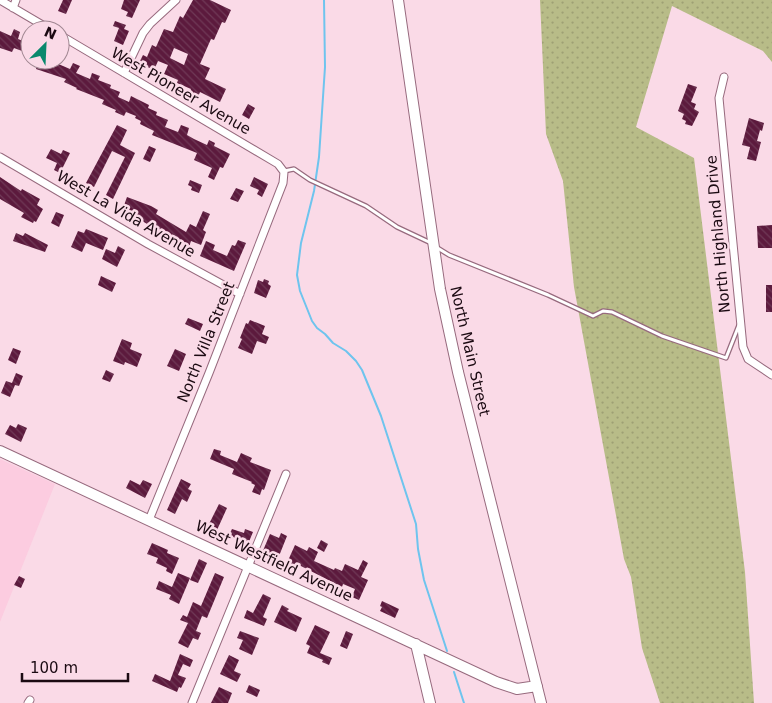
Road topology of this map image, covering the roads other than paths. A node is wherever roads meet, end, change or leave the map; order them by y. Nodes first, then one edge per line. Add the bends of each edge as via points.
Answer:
1 (0, 0) edge
2 (16, 0) edge
3 (176, 0) edge
4 (398, 0) edge
5 (13, 8) junction
6 (34, 20) edge
7 (70, 42) edge
8 (124, 74) junction
9 (724, 77) dead end
10 (0, 157) edge
11 (284, 172) junction
12 (433, 244) junction
13 (240, 294) junction
14 (740, 322) junction
15 (772, 375) edge
16 (0, 451) edge
17 (286, 474) dead end
18 (148, 520) junction
19 (248, 566) junction
20 (416, 644) junction
21 (537, 686) junction
22 (192, 703) edge
23 (430, 703) edge
24 (541, 703) edge

1 - 5 street
2 - 5 street
3 - 8 street via 142,33
4 - 12 main road, North Main Street
5 - 6 street
7 - 8 street, West Pioneer Avenue
8 - 11 street, West Pioneer Avenue via 278,164
9 - 14 street, North Highland Drive via 719,98
10 - 13 street, West La Vida Avenue
11 - 12 lane via 294,169
11 - 13 street, North Villa Street via 283,184
12 - 14 lane via 449,256 593,316 603,311 612,312 662,336 726,358
12 - 21 main road, North Main Street via 458,372
13 - 18 street, North Villa Street
14 - 15 street, North Highland Drive via 746,356
16 - 18 main road, West Westfield Avenue
17 - 19 street
18 - 19 main road, West Westfield Avenue
19 - 20 main road, West Westfield Avenue
19 - 22 street
20 - 21 main road, West Westfield Avenue via 512,689
20 - 23 main road
21 - 24 main road, North Main Street

